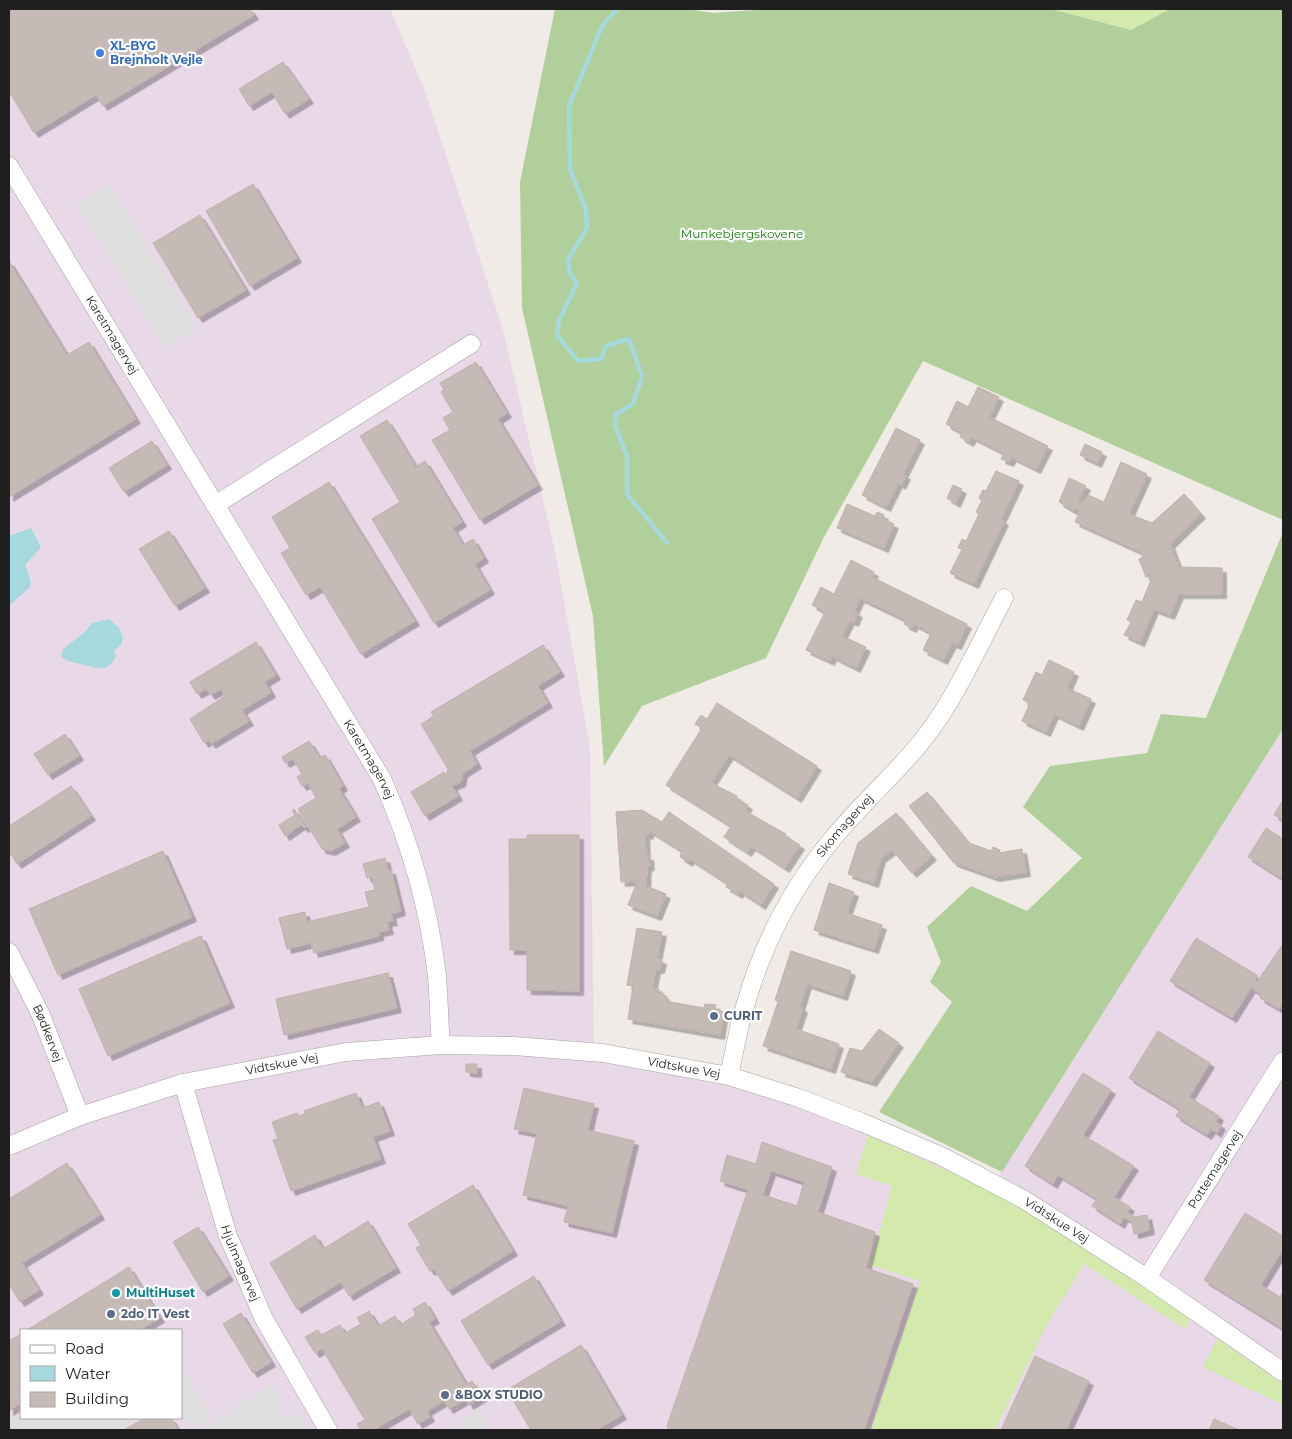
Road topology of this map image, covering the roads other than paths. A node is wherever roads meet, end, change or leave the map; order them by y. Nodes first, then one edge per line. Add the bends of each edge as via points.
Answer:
1 (9, 166) edge
2 (471, 344) dead end
3 (215, 505) junction
4 (1004, 598) dead end
5 (9, 952) edge
6 (440, 1044) junction
7 (1283, 1061) edge
8 (729, 1076) junction
9 (183, 1083) junction
10 (80, 1116) junction
11 (13, 1146) edge
12 (1147, 1278) junction
13 (1283, 1372) edge
14 (328, 1430) edge

1 - 3 street, Karetmagervej
2 - 3 street
3 - 6 street, Karetmagervej via 382,779 402,824 427,913 437,977
4 - 8 street, Skomagervej via 952,696 926,735 900,767 835,834 782,912 757,967 744,1007
5 - 10 street, Bødkervej via 40,1013
6 - 8 street, Vidtskue Vej via 602,1053
6 - 9 street, Vidtskue Vej via 346,1052
7 - 12 street, Pottemagervej
8 - 12 street, Vidtskue Vej via 799,1098 941,1156 1023,1199
9 - 10 street, Vidtskue Vej
9 - 14 street, Hjulmagervej via 228,1236 264,1320
10 - 11 street, Vidtskue Vej
12 - 13 street, Vidtskue Vej

